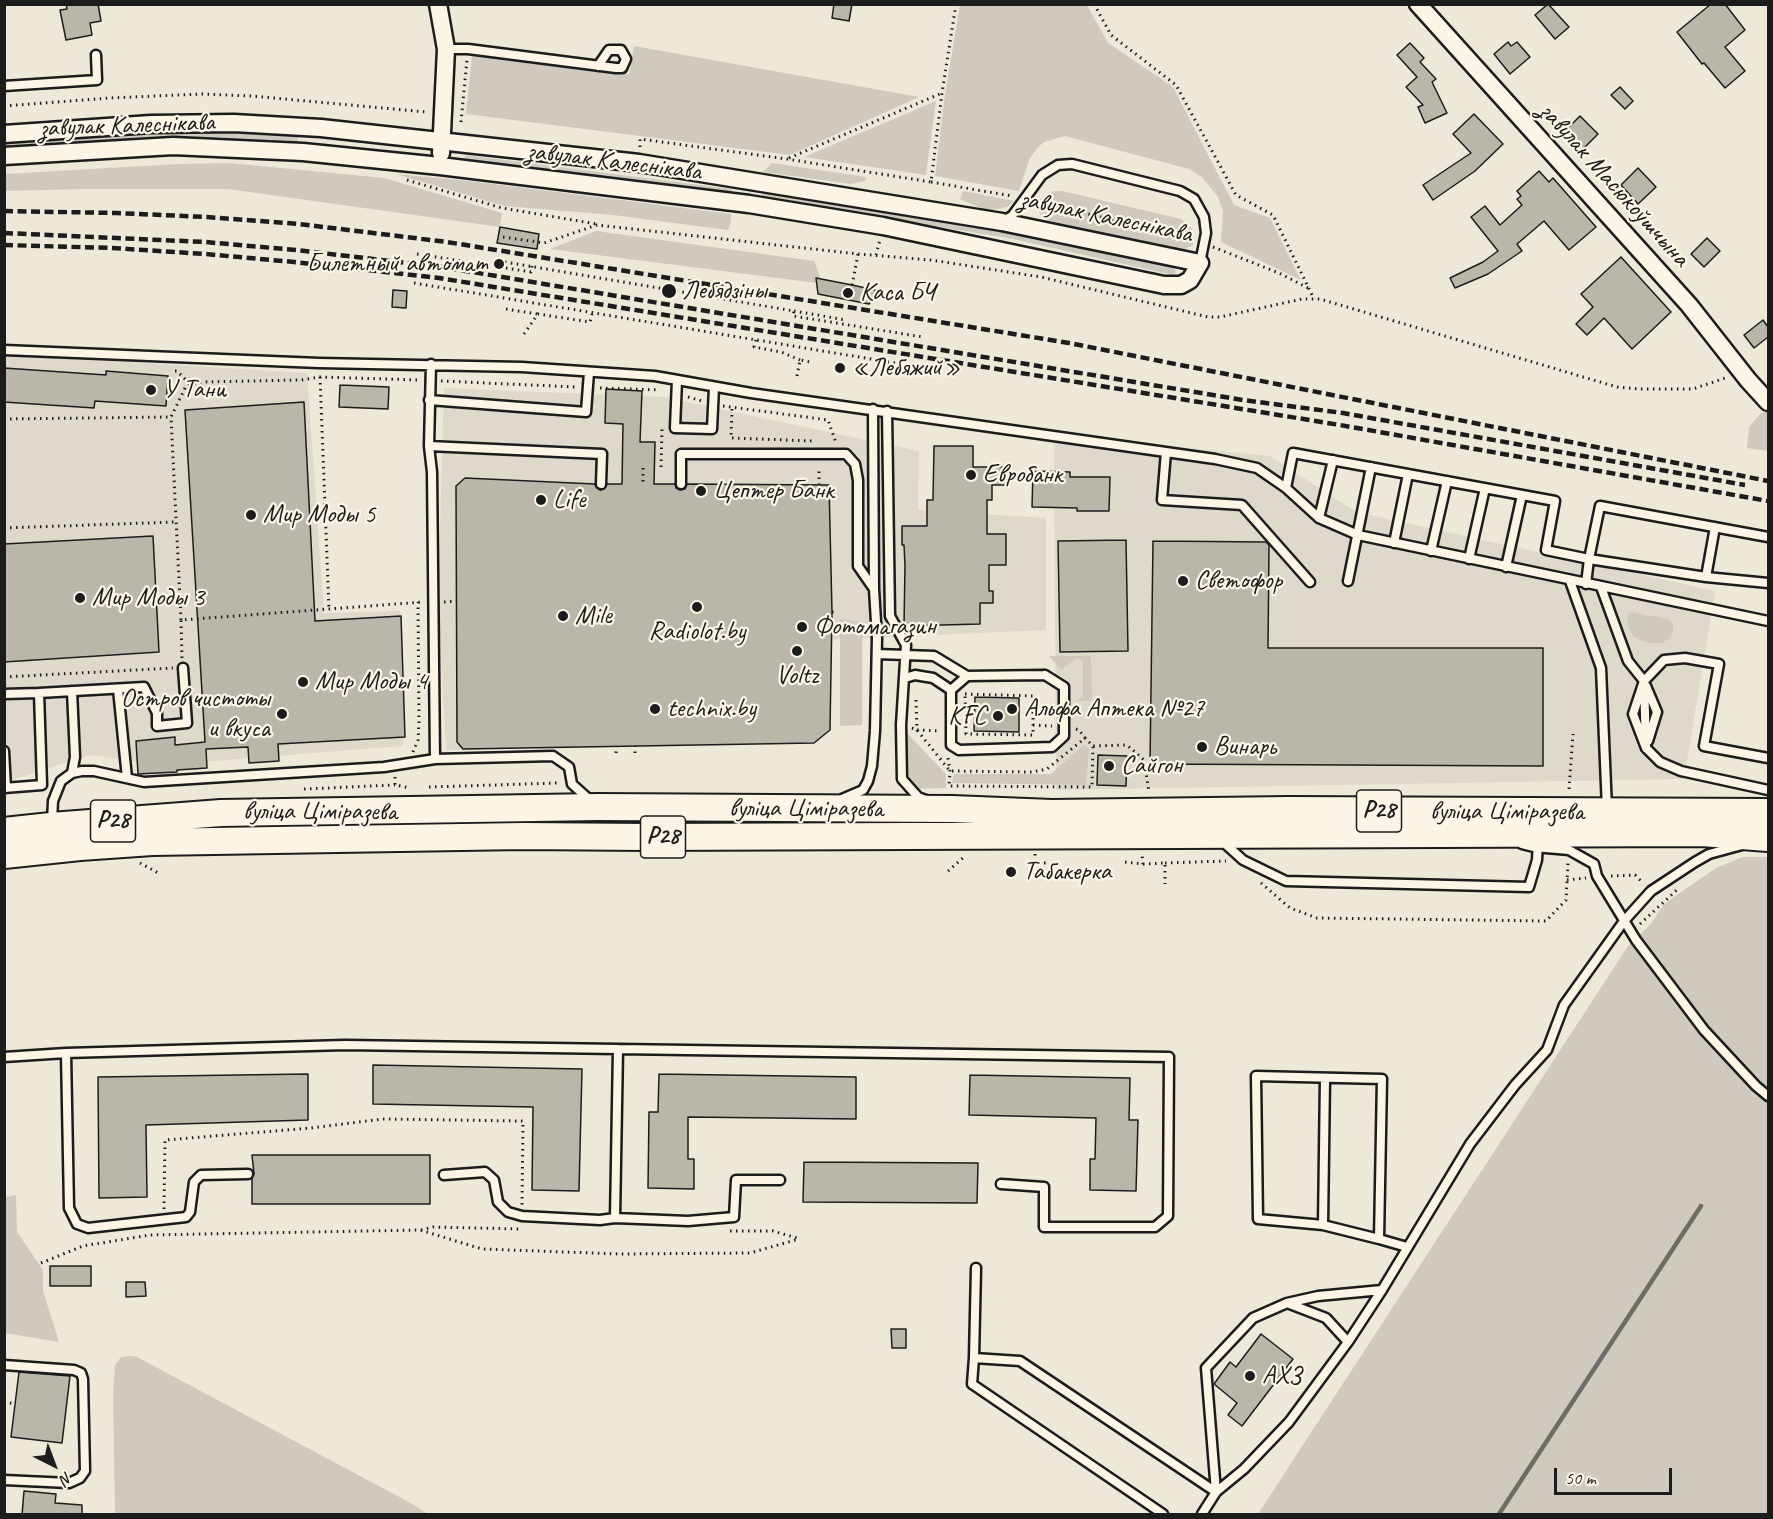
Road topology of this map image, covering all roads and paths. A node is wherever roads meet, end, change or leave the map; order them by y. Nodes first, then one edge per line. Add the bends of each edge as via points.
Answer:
1 (438, 4) edge
2 (956, 4) edge
3 (1094, 4) edge
4 (1418, 4) edge
5 (446, 49) junction
6 (96, 55) dead end
7 (598, 66) dead end
8 (4, 86) edge
9 (942, 93) junction
10 (4, 106) edge
11 (426, 112) dead end
12 (4, 134) edge
13 (640, 139) dead end
14 (441, 142) junction
15 (4, 156) edge
16 (787, 159) junction
17 (440, 166) junction
18 (401, 178) dead end
19 (931, 182) junction
20 (1025, 199) junction
21 (1002, 222) junction
22 (597, 225) junction
23 (503, 237) dead end
24 (1203, 243) junction
25 (417, 254) dead end
26 (858, 254) junction
27 (499, 261) dead end
28 (1200, 262) junction
29 (532, 266) junction
30 (414, 283) dead end
31 (1308, 288) junction
32 (851, 291) dead end
33 (1314, 299) junction
34 (507, 309) dead end
35 (794, 311) junction
36 (592, 313) junction
37 (538, 314) junction
38 (846, 320) dead end
39 (524, 334) dead end
40 (923, 337) dead end
41 (756, 340) junction
42 (4, 350) edge
43 (800, 360) junction
44 (811, 362) dead end
45 (319, 363) junction
46 (431, 364) junction
47 (919, 367) dead end
48 (589, 372) junction
49 (1742, 372) junction
50 (797, 376) dead end
51 (320, 377) junction
52 (677, 380) junction
53 (429, 381) junction
54 (588, 387) junction
55 (714, 387) junction
56 (676, 394) junction
57 (663, 397) dead end
58 (429, 400) junction
59 (1768, 402) edge
60 (713, 404) junction
61 (732, 409) junction
62 (873, 409) junction
63 (887, 411) junction
64 (171, 417) junction
65 (4, 419) edge
66 (662, 420) dead end
67 (818, 441) dead end
68 (827, 442) dead end
69 (429, 446) junction
70 (1166, 452) junction
71 (1333, 460) junction
72 (661, 467) dead end
73 (1371, 467) junction
74 (643, 468) dead end
75 (819, 469) dead end
76 (1408, 474) junction
77 (1447, 481) junction
78 (601, 484) dead end
79 (643, 484) dead end
80 (681, 484) dead end
81 (819, 485) dead end
82 (1286, 488) junction
83 (1485, 488) junction
84 (1522, 495) junction
85 (1319, 518) junction
86 (175, 522) junction
87 (1715, 527) junction
88 (4, 528) edge
89 (1359, 535) junction
90 (1768, 537) edge
91 (1394, 543) junction
92 (1431, 551) junction
93 (1469, 559) junction
94 (1589, 559) junction
95 (1506, 567) junction
96 (1706, 577) junction
97 (1348, 581) dead end
98 (1570, 581) junction
99 (1310, 582) dead end
100 (1586, 584) junction
101 (1768, 584) edge
102 (1601, 586) junction
103 (874, 589) junction
104 (418, 602) dead end
105 (448, 602) dead end
106 (457, 602) dead end
107 (329, 609) junction
108 (181, 620) junction
109 (1768, 621) edge
110 (877, 654) junction
111 (906, 656) junction
112 (183, 668) junction
113 (968, 676) junction
114 (4, 677) edge
115 (905, 678) junction
116 (1644, 681) junction
117 (118, 689) junction
118 (951, 690) junction
119 (72, 691) junction
120 (39, 693) junction
121 (4, 694) edge
122 (1574, 734) dead end
123 (1033, 735) joint
124 (617, 746) dead end
125 (635, 746) dead end
126 (1093, 746) dead end
127 (4, 751) edge
128 (616, 753) dead end
129 (635, 753) dead end
130 (1768, 758) edge
131 (435, 759) junction
132 (950, 771) dead end
133 (72, 773) junction
134 (127, 778) junction
135 (5, 788) edge
136 (1569, 789) dead end
137 (1768, 790) edge
138 (598, 807) junction
139 (819, 809) junction
140 (952, 809) junction
141 (1768, 812) edge
142 (1616, 823) junction
143 (51, 826) junction
144 (4, 831) edge
145 (1538, 831) junction
146 (1215, 834) junction
147 (1768, 838) edge
148 (1569, 847) junction
149 (1035, 848) dead end
150 (1142, 848) dead end
151 (4, 855) edge
152 (964, 857) dead end
153 (134, 859) dead end
154 (1234, 861) dead end
155 (1125, 862) dead end
156 (1048, 863) dead end
157 (1143, 864) junction
158 (1165, 864) junction
159 (948, 870) dead end
160 (160, 874) dead end
161 (1597, 876) junction
162 (1567, 880) junction
163 (1258, 881) dead end
164 (1688, 882) dead end
165 (1165, 884) dead end
166 (1651, 891) junction
167 (1662, 903) junction
168 (1624, 921) junction
169 (1631, 932) junction
170 (618, 1049) junction
171 (66, 1053) junction
172 (4, 1058) edge
173 (1325, 1078) junction
174 (1768, 1096) edge
175 (248, 1174) dead end
176 (444, 1174) dead end
177 (780, 1180) dead end
178 (1001, 1184) dead end
179 (522, 1216) junction
180 (615, 1218) junction
181 (164, 1219) junction
182 (1323, 1226) junction
183 (164, 1235) junction
184 (799, 1239) dead end
185 (1379, 1239) junction
186 (1407, 1247) junction
187 (41, 1263) dead end
188 (976, 1268) dead end
189 (1382, 1290) junction
190 (1287, 1303) junction
191 (1348, 1342) junction
192 (974, 1358) junction
193 (4, 1365) edge
194 (4, 1402) edge
195 (15, 1404) dead end
196 (4, 1480) edge
197 (1216, 1492) junction
198 (1163, 1515) edge
199 (1202, 1515) edge

1 - 5 street
2 - 9 path
3 - 31 path via 1111,35 1176,85 1236,195 1273,215
4 - 49 street, завулак Масюкоўшчына via 1689,305
5 - 7 lane
5 - 14 street
6 - 8 lane via 97,80
9 - 16 path
9 - 19 path
10 - 11 path via 203,94
12 - 14 street, завулак Калеснікава via 234,123
13 - 16 path
14 - 17 street
14 - 21 street, завулак Калеснікава via 639,163
15 - 17 street, завулак Калеснікава via 173,146 303,152
16 - 19 path
17 - 28 street, завулак Калеснікава via 749,204 904,230 1164,285 1181,285 1190,280
18 - 22 path via 502,208
19 - 20 path
20 - 21 lane, завулак Калеснікава
20 - 24 path
20 - 24 lane, завулак Калеснікава via 1042,175 1066,164 1180,191 1199,206 1206,233
21 - 28 street, завулак Калеснікава
22 - 23 path via 544,243
22 - 26 path
24 - 28 lane, завулак Калеснікава
24 - 31 path
25 - 29 path via 531,272
26 - 32 path
26 - 33 path via 932,260 1041,277 1208,317
27 - 29 path
29 - 35 path
30 - 36 path
31 - 33 path
33 - 49 path via 1617,387 1692,389
34 - 37 path
35 - 38 path
35 - 40 path via 793,316
36 - 37 path via 590,322
36 - 41 path
37 - 39 path
41 - 43 path via 754,347
41 - 47 path
42 - 45 lane
43 - 44 path
43 - 50 path
45 - 46 lane
45 - 51 path
46 - 48 lane
46 - 53 lane
48 - 52 lane
48 - 54 lane
49 - 59 street, завулак Масюкоўшчына
51 - 53 path
51 - 64 path via 200,382 186,386
51 - 107 path
52 - 55 lane
52 - 56 lane
53 - 54 path
53 - 58 lane
54 - 57 path via 663,390
54 - 58 lane via 586,412
55 - 60 lane
55 - 62 lane
56 - 60 path
56 - 60 lane via 675,428 712,429
58 - 69 lane
60 - 61 path
61 - 67 path via 731,438
61 - 68 path via 828,420 836,443
62 - 63 lane
62 - 103 lane
63 - 70 lane
63 - 111 lane via 890,616 906,645
64 - 65 path
64 - 86 path
66 - 72 path
69 - 78 lane via 602,454
69 - 131 lane
70 - 82 lane via 1257,468
70 - 99 lane via 1162,500 1242,506
71 - 73 lane
71 - 82 lane via 1293,453
71 - 85 lane
73 - 76 lane
73 - 89 lane
74 - 79 path
75 - 81 path
76 - 77 lane
76 - 91 lane
77 - 83 lane
77 - 92 lane
80 - 103 lane via 681,454 846,453 855,464 858,480 858,566
82 - 85 lane
83 - 84 lane
83 - 93 lane
84 - 94 lane via 1555,501 1546,550
84 - 95 lane
85 - 89 lane
86 - 88 path
86 - 108 path
87 - 90 lane
87 - 94 lane via 1600,506
87 - 96 lane
89 - 91 lane
89 - 97 lane
91 - 92 lane
92 - 93 lane
93 - 95 lane
94 - 96 lane
94 - 100 lane
95 - 98 lane
96 - 101 lane
98 - 100 lane
98 - 142 lane via 1601,668
100 - 102 lane
102 - 109 lane
102 - 116 lane via 1628,661
103 - 110 lane
104 - 107 path
105 - 106 path
107 - 108 path
108 - 112 path
110 - 111 lane
110 - 139 lane via 875,731 868,782 863,790
111 - 113 lane via 934,656
111 - 115 lane
112 - 114 path
112 - 117 lane via 187,723 157,726 157,713 144,687
113 - 118 lane
113 - 118 lane via 1045,675 1064,687 1064,736 1052,747 959,750 951,745
115 - 118 lane via 933,678
115 - 140 lane via 902,779 918,797
116 - 130 lane via 1664,660 1685,658 1719,664 1704,747
116 - 137 lane via 1647,748 1660,762 1681,771
117 - 119 lane
117 - 134 lane
119 - 120 lane
119 - 133 lane
120 - 121 lane
120 - 135 lane via 42,785
122 - 136 path
123 - 123 path via 966,734 965,694 1034,696
124 - 128 path
125 - 129 path
126 - 132 path via 1092,787 949,786
127 - 135 lane
131 - 134 lane via 384,767 144,782
131 - 138 lane via 553,756 569,767 572,784
133 - 134 lane via 94,771
133 - 143 lane via 61,781 56,792
138 - 139 main road, вуліца Ціміразева / Р28
138 - 143 main road, вуліца Ціміразева / Р28 via 221,813
139 - 140 main road, вуліца Ціміразева / Р28
140 - 145 main road, вуліца Ціміразева / Р28 via 1053,813 1288,810
141 - 142 main road, Р28
142 - 145 main road, вуліца Ціміразева / Р28
142 - 147 main road, Р28
142 - 148 main road, Р28
143 - 144 main road, вуліца Ціміразева / Р28
145 - 146 main road, вуліца Ціміразева / Р28
145 - 146 lane via 1537,861 1529,887 1286,881 1243,860
145 - 148 main road, вуліца Ціміразева / Р28
145 - 161 lane via 1594,864
146 - 151 main road, вуліца Ціміразева / Р28 via 523,836 152,842
147 - 166 lane via 1709,854
148 - 162 path
149 - 156 path via 1035,863
150 - 157 path
152 - 159 path
153 - 160 path
154 - 158 path
155 - 157 path
157 - 158 path
158 - 165 path
161 - 162 path
161 - 166 path via 1635,875
161 - 168 lane
162 - 163 path via 1566,900 1546,921 1317,918 1290,908
164 - 167 path
166 - 167 path
166 - 168 lane
167 - 169 path
168 - 169 lane
168 - 186 lane via 1564,1005 1547,1050 1470,1144
169 - 174 lane via 1704,1030
170 - 171 lane via 345,1045
170 - 178 lane via 1169,1057 1168,1216 1155,1227 1044,1227 1044,1187
170 - 180 lane
171 - 172 lane
171 - 181 lane via 72,1216 77,1224 88,1228
173 - 182 lane
173 - 182 lane via 1256,1076 1258,1219
173 - 185 lane via 1382,1079
175 - 181 lane via 201,1175 194,1182 190,1212
176 - 179 lane via 485,1172 494,1180 498,1202 508,1212
177 - 180 lane via 736,1180 734,1218
179 - 180 lane
179 - 181 path via 523,1121 382,1119 165,1140
181 - 183 path
182 - 185 lane
183 - 184 path via 420,1230 482,1249 620,1254 750,1253
183 - 187 path via 83,1246
185 - 186 lane
186 - 189 lane
188 - 192 lane
189 - 190 lane
189 - 191 lane
190 - 191 lane via 1326,1318
190 - 197 lane via 1253,1318 1206,1368
191 - 197 lane via 1289,1422
192 - 197 lane via 1020,1360
192 - 198 lane via 972,1384
193 - 196 lane via 81,1373 85,1471 69,1483
194 - 195 path
197 - 199 lane

